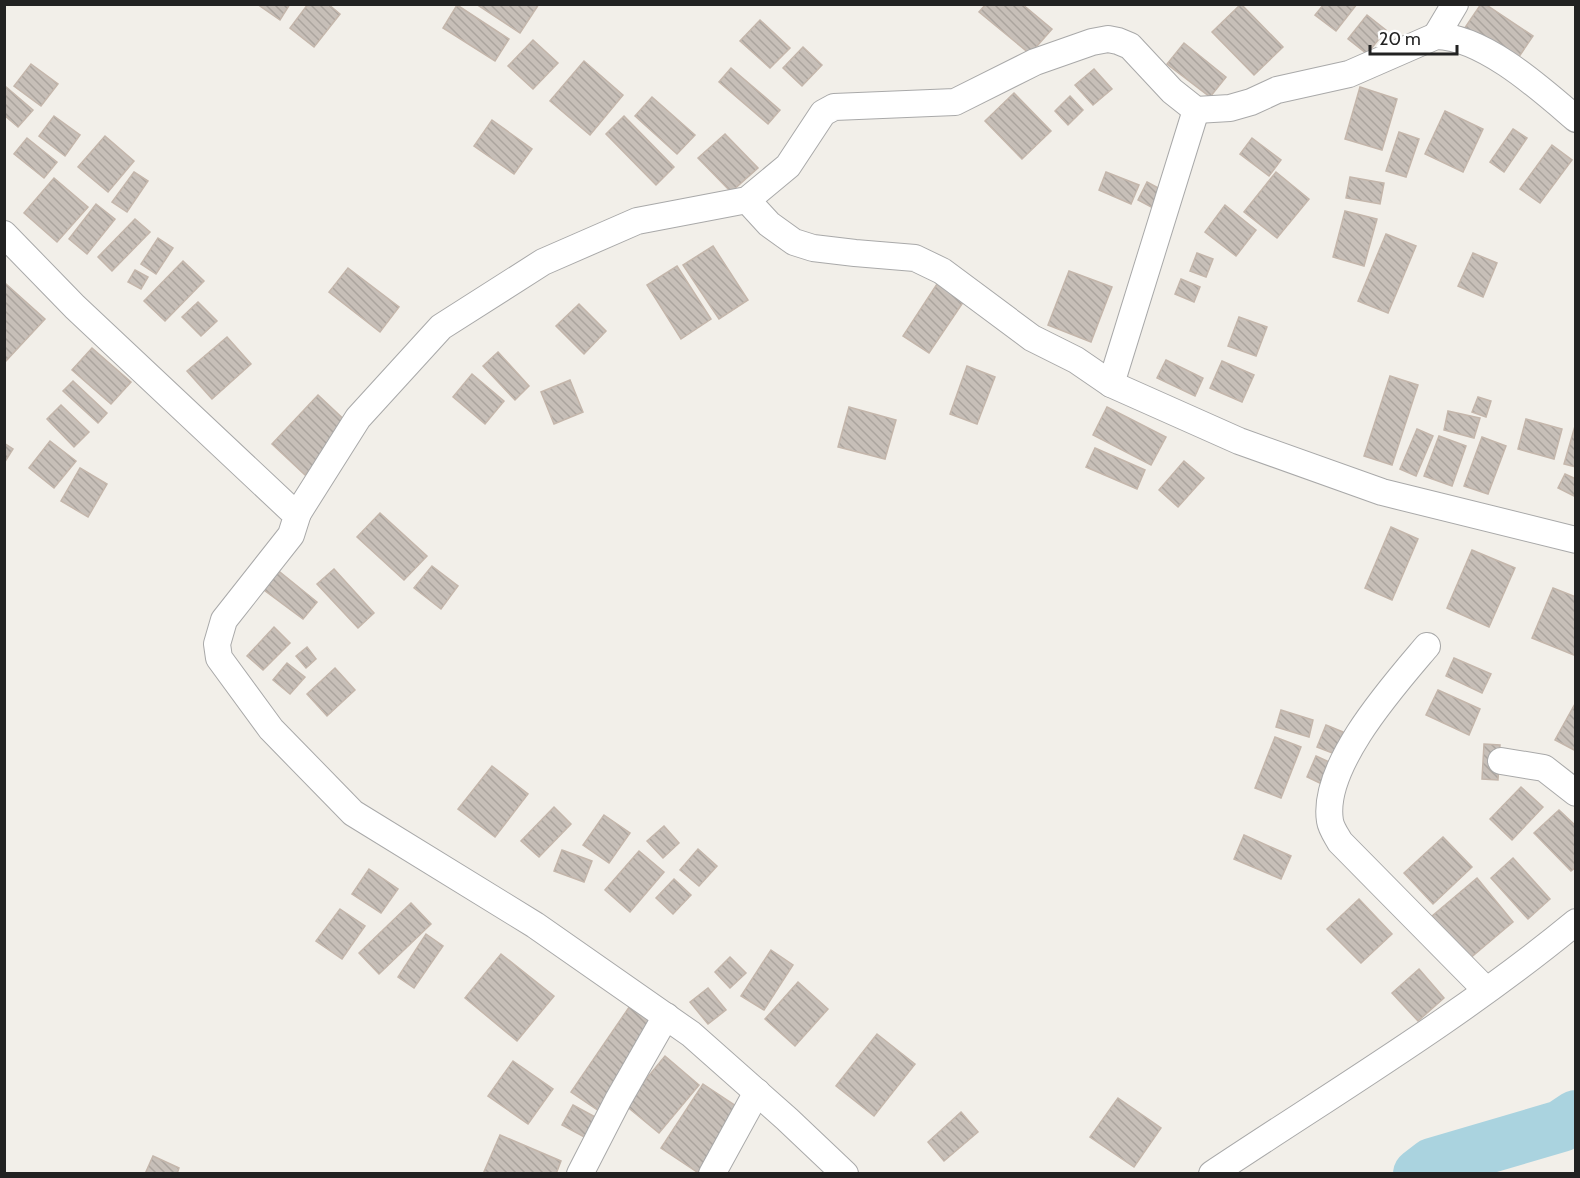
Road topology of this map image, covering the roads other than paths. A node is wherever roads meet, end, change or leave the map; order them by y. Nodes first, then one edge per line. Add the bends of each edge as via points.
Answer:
1 (1451, 6) edge
2 (1436, 36) junction
3 (1196, 110) junction
4 (1575, 119) edge
5 (747, 200) junction
6 (4, 234) edge
7 (1111, 384) junction
8 (298, 513) junction
9 (1575, 540) edge
10 (1426, 646) dead end
11 (1501, 762) dead end
12 (1575, 793) edge
13 (1575, 922) edge
14 (1486, 990) junction
15 (666, 1016) junction
16 (757, 1092) junction
17 (580, 1173) edge
18 (712, 1173) edge
19 (845, 1173) edge
20 (1212, 1173) edge

1 - 2 street
2 - 3 street via 1349,74 1277,90 1230,108
2 - 4 street via 1451,36 1474,45 1537,85
3 - 5 street via 1172,91 1130,46 1108,39 1092,42 1035,62 955,102 834,107 823,114 788,166
3 - 7 street
5 - 7 street via 769,224 795,242 824,249 915,258 942,271 1032,338 1076,360
5 - 8 street via 637,221 543,262 441,327 358,418
6 - 8 street via 75,307
7 - 9 street via 1239,441 1382,492
8 - 15 street via 291,535 224,620 217,644 219,658 271,729 353,813 535,925
10 - 14 street via 1368,716 1341,764 1329,801 1330,822 1340,842
11 - 12 street via 1544,768
13 - 14 street
14 - 20 street
15 - 16 street
15 - 17 street
16 - 18 street
16 - 19 street

